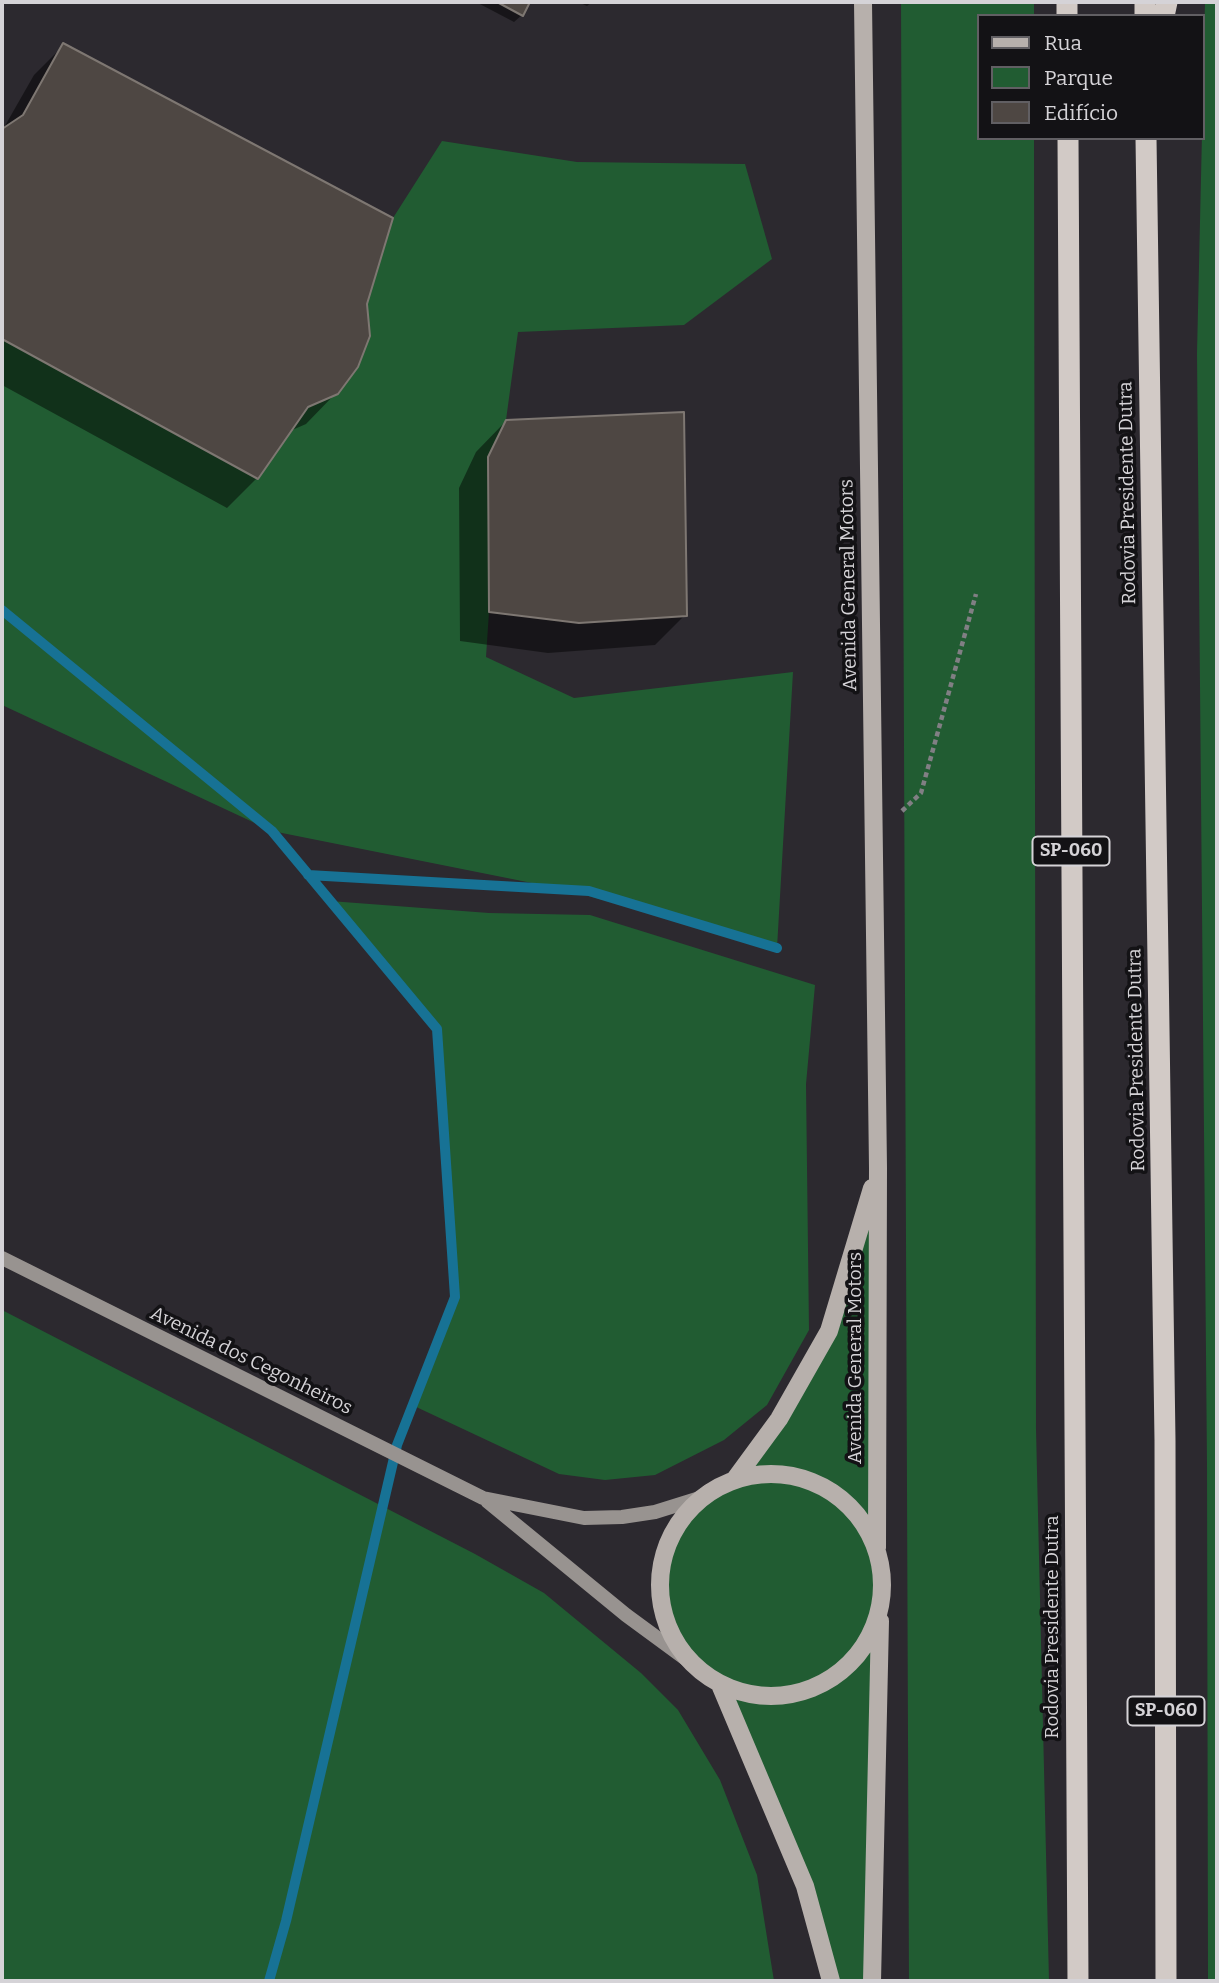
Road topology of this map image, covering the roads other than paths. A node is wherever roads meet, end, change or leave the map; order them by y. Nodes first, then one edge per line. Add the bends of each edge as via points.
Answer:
1 (863, 2) edge
2 (1068, 140) edge
3 (1146, 140) edge
4 (878, 1168) junction
5 (2, 1258) edge
6 (735, 1479) junction
7 (703, 1497) junction
8 (483, 1498) junction
9 (877, 1548) junction
10 (880, 1609) junction
11 (690, 1662) junction
12 (721, 1687) junction
13 (831, 1981) edge
14 (872, 1981) edge
15 (1078, 1981) edge
16 (1166, 1981) edge

1 - 4 main road, Avenida General Motors
2 - 15 highway, Rodovia Presidente Dutra / SP-060
3 - 16 highway, Rodovia Presidente Dutra / SP-060 via 1165,1440
4 - 6 main road, Avenida General Motors via 829,1331 779,1419
4 - 9 main road, Avenida General Motors
5 - 8 main road, Avenida dos Cegonheiros
6 - 7 main road, Avenida General Motors
6 - 9 main road, Avenida General Motors via 770,1473 804,1478 836,1493 861,1518
7 - 8 main road, Avenida dos Cegonheiros via 655,1512 584,1518
7 - 11 main road, Avenida General Motors via 678,1524 663,1558 660,1595 669,1632
8 - 11 main road, Avenida dos Cegonheiros
9 - 10 main road, Avenida General Motors via 883,1578
10 - 12 main road, Avenida General Motors via 868,1640 848,1666 822,1685 791,1696 758,1697
10 - 14 main road, Avenida General Motors
11 - 12 main road, Avenida General Motors
12 - 13 main road, Avenida General Motors via 805,1886

